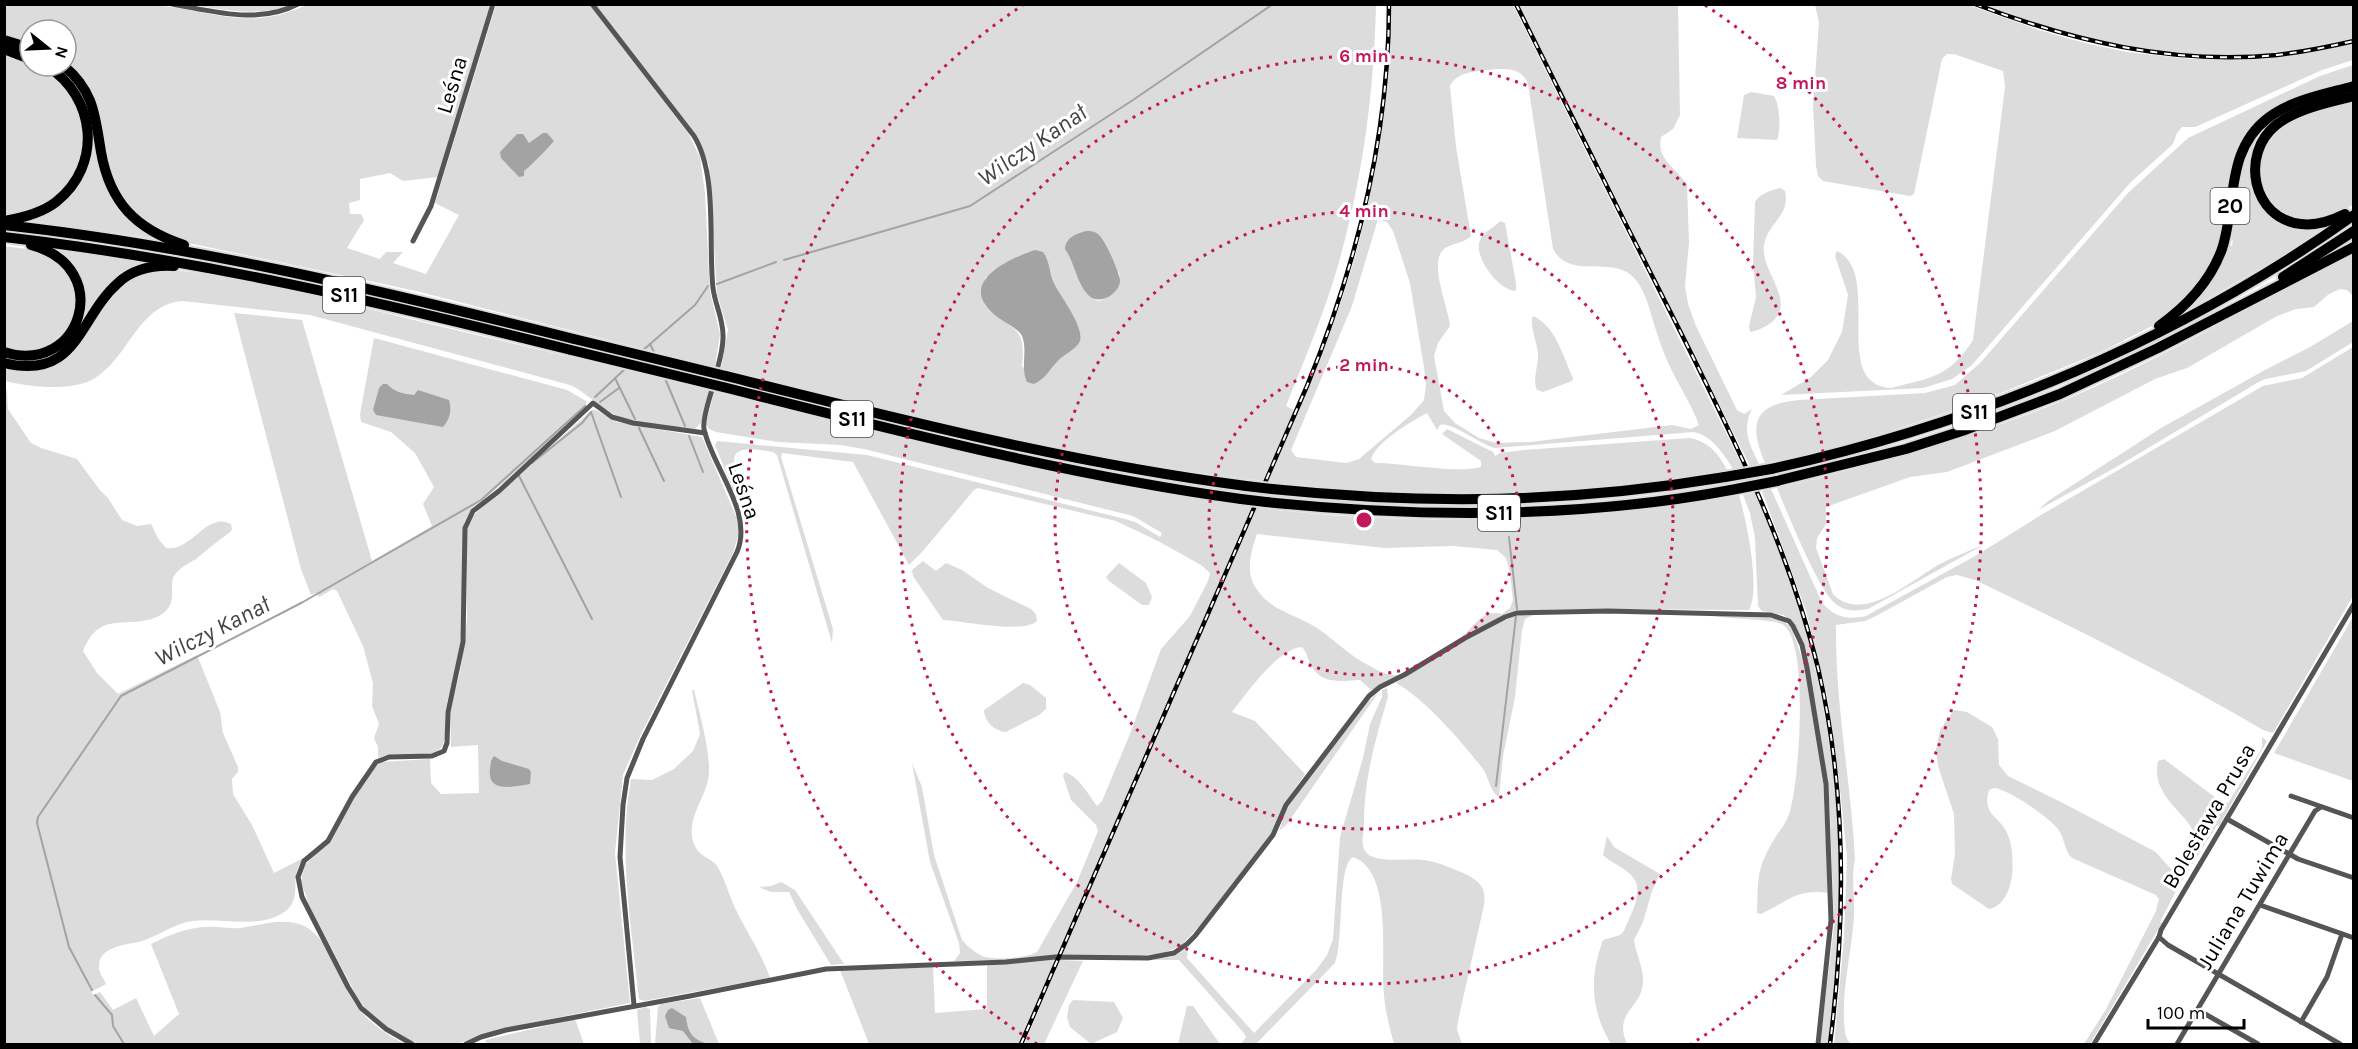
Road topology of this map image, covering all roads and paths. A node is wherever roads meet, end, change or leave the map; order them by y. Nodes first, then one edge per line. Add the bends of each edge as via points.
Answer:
1 (171, 4) edge
2 (298, 4) edge
3 (493, 4) edge
4 (592, 4) edge
5 (63, 78) edge
6 (77, 78) edge
7 (2354, 86) edge
8 (2354, 96) edge
9 (2354, 209) edge
10 (2354, 215) edge
11 (4, 223) edge
12 (2354, 231) edge
13 (4, 237) edge
14 (412, 241) dead end
15 (2354, 247) edge
16 (215, 262) junction
17 (2243, 304) junction
18 (4, 352) edge
19 (2120, 352) junction
20 (4, 363) edge
21 (705, 433) junction
22 (2354, 604) edge
23 (2290, 796) dead end
24 (2321, 807) junction
25 (2354, 818) edge
26 (2227, 819) junction
27 (2290, 854) junction
28 (2354, 878) edge
29 (2260, 905) junction
30 (2342, 934) junction
31 (2159, 937) junction
32 (2354, 938) edge
33 (2218, 974) junction
34 (634, 1005) junction
35 (2198, 1010) junction
36 (2301, 1022) junction
37 (412, 1044) edge
38 (466, 1044) edge
39 (1818, 1044) edge
40 (2094, 1044) edge
41 (2177, 1044) edge
42 (2258, 1044) edge
43 (2337, 1044) edge

1 - 2 street via 252,16 278,13
3 - 14 street, Leśna via 431,206
4 - 21 street, Leśna via 694,136 705,158 713,287 723,328
5 - 11 highway via 80,101 88,126 87,154 74,184 54,204
6 - 16 highway via 96,116 105,170 128,212 162,237
7 - 19 highway, 20 via 2281,110 2255,130 2238,159 2225,238 2206,280 2170,319
8 - 9 highway via 2296,114 2276,125 2261,141 2254,168 2256,186 2266,205 2292,222 2324,223
10 - 19 highway, S11 via 2234,292
11 - 16 highway, S11 via 94,236
12 - 17 highway, S11
13 - 16 highway, S11
13 - 18 highway via 42,248 61,259 75,277 80,306 72,331 58,346 31,356
15 - 17 highway
16 - 17 highway, S11, bridge via 1060,468 1241,499 1389,512 1517,513 1606,507 1777,481 1906,449 2033,405 2123,366
16 - 19 highway, S11, bridge via 333,280 1008,444 1134,469 1362,498 1479,501 1581,496 1725,477 1878,442 1958,418
16 - 20 highway via 158,266 131,274 111,290 67,351 35,366
21 - 34 street, Leśna via 739,514 742,536 627,778 620,857
21 - 37 street via 633,423 612,417 593,404 473,511 465,528 463,642 444,751 432,756 389,757 376,762 327,841 301,866 298,877 302,897 354,998 367,1016
22 - 26 street, Bolesława Prusa
23 - 24 street
24 - 25 street
24 - 27 street, Juliana Tuwima
26 - 27 street
26 - 31 street, Bolesława Prusa
27 - 28 street
27 - 29 street, Juliana Tuwima
29 - 30 street
29 - 33 street, Juliana Tuwima
30 - 32 street
30 - 36 street via 2327,977
31 - 33 street
31 - 40 street, Bolesława Prusa
33 - 35 street, Juliana Tuwima
33 - 36 street
34 - 38 street via 494,1033
34 - 39 street via 843,966 1055,957 1127,959 1174,953 1207,921 1273,835 1286,805 1308,774 1368,696 1380,687 1517,613 1754,614 1784,618 1797,633 1807,668 1824,770 1832,920
35 - 41 street, Juliana Tuwima
35 - 42 street
36 - 43 street

